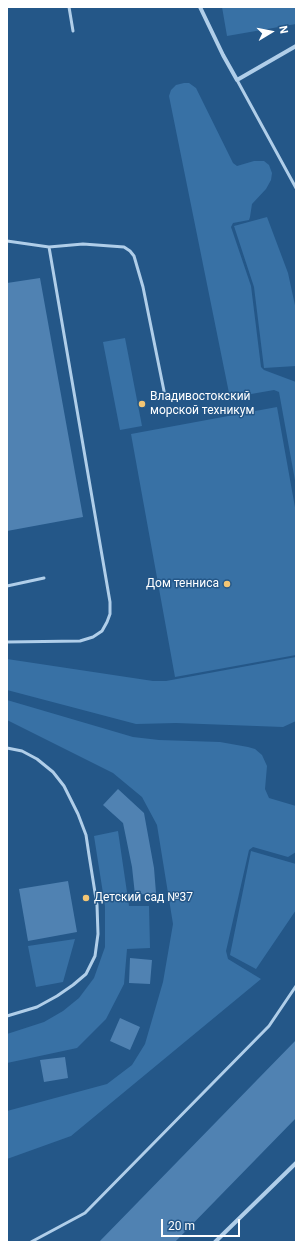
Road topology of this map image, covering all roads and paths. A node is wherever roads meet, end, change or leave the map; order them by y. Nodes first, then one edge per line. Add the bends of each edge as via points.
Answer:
1 (69, 7) edge
2 (200, 7) edge
3 (73, 31) dead end
4 (296, 46) edge
5 (237, 80) junction
6 (296, 188) edge
7 (7, 241) edge
8 (49, 247) junction
9 (165, 396) dead end
10 (44, 578) dead end
11 (7, 586) edge
12 (7, 642) edge
13 (7, 748) edge
14 (296, 986) edge
15 (7, 1016) edge
16 (296, 1163) edge
17 (31, 1242) edge
18 (215, 1242) edge

1 - 3 lane
2 - 5 street
4 - 5 street
5 - 6 lane
7 - 8 lane
8 - 9 lane via 83,244 124,247 134,256
8 - 12 lane via 110,614 102,631 80,641
10 - 11 lane
13 - 15 lane via 22,751 37,759 52,772 64,786 78,814 86,835 97,905 98,934 95,956 86,974 74,985 37,1007
14 - 17 lane via 269,1026 85,1213
16 - 18 street

